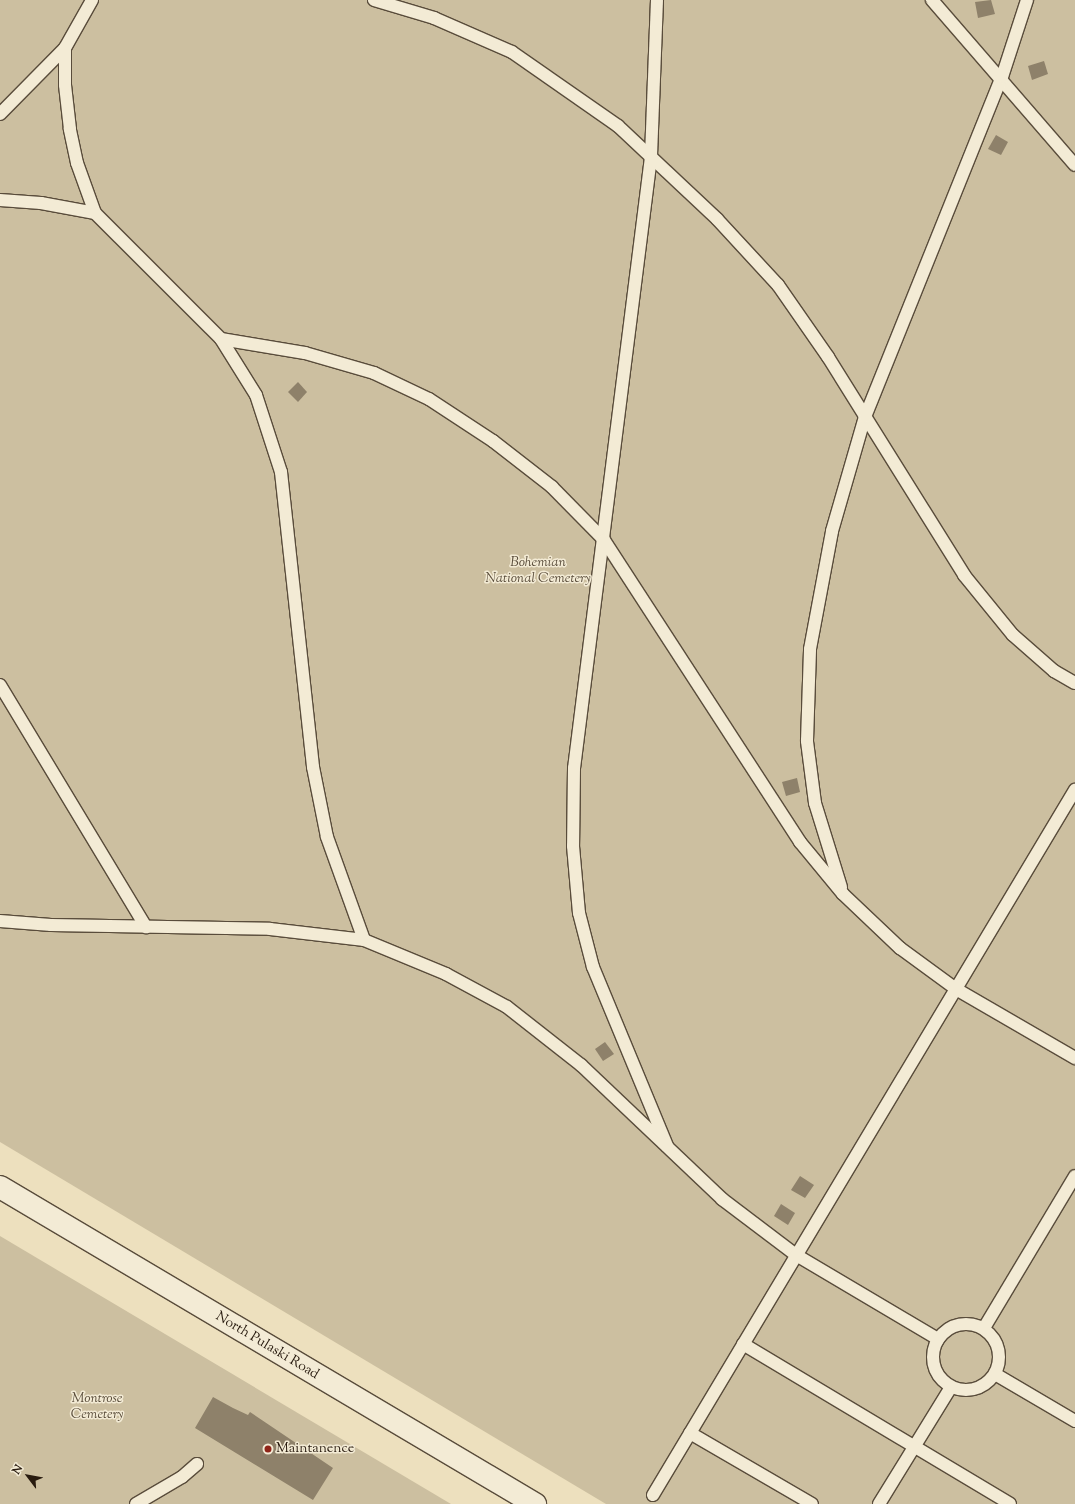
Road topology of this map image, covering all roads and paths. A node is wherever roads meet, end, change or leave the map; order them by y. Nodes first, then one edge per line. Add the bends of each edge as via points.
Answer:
1 (92, 0) edge
2 (374, 0) edge
3 (657, 0) edge
4 (932, 0) edge
5 (1027, 0) edge
6 (65, 48) junction
7 (1002, 77) junction
8 (0, 114) edge
9 (651, 157) junction
10 (1075, 165) edge
11 (0, 200) edge
12 (95, 213) junction
13 (221, 339) junction
14 (865, 417) junction
15 (604, 540) junction
16 (1075, 683) edge
17 (0, 685) edge
18 (1075, 790) edge
19 (843, 894) junction
20 (0, 921) edge
21 (146, 927) junction
22 (364, 940) junction
23 (956, 989) junction
24 (1075, 1058) edge
25 (667, 1146) junction
26 (1075, 1176) edge
27 (0, 1187) edge
28 (796, 1255) junction
29 (984, 1328) junction
30 (938, 1339) junction
31 (743, 1344) junction
32 (995, 1374) junction
33 (951, 1387) junction
34 (1075, 1421) edge
35 (690, 1433) junction
36 (915, 1447) junction
37 (197, 1464) dead end
38 (653, 1495) dead end
39 (526, 1502) edge
40 (136, 1504) edge
41 (812, 1504) edge
42 (879, 1504) edge
43 (1010, 1504) edge

1 - 6 lane
2 - 9 lane via 434,18 512,52 618,126
3 - 9 lane
4 - 7 lane
5 - 7 lane
6 - 8 lane
6 - 12 lane via 65,85 70,129 77,163
7 - 10 lane
7 - 14 lane
9 - 14 lane via 717,219 778,285
9 - 15 lane
11 - 12 lane via 41,203
12 - 13 lane
13 - 15 lane via 313,355 374,373 429,399 493,441 552,487
13 - 22 lane via 256,395 282,472 313,767 327,838
14 - 16 lane via 964,575 1013,635 1054,671
14 - 19 lane via 832,532 810,649 807,741 815,803
15 - 19 lane via 792,830
15 - 25 lane via 574,768 573,846 579,913 593,968
17 - 21 lane
18 - 23 lane
19 - 23 lane via 900,948
20 - 21 lane
21 - 22 lane via 270,929
22 - 25 lane via 446,974 507,1007 581,1065
23 - 24 lane
23 - 28 lane
25 - 28 lane via 722,1199
26 - 29 lane
27 - 39 main road, North Pulaski Road
28 - 30 lane
28 - 31 lane
29 - 30 lane via 964,1324 945,1331
29 - 32 lane via 992,1335 1000,1354
30 - 33 lane via 933,1360 936,1371
31 - 35 lane
31 - 36 lane
32 - 33 lane via 980,1388 971,1390
32 - 34 lane
33 - 36 lane
35 - 38 lane
35 - 41 lane
36 - 42 lane
36 - 43 lane
37 - 40 lane

